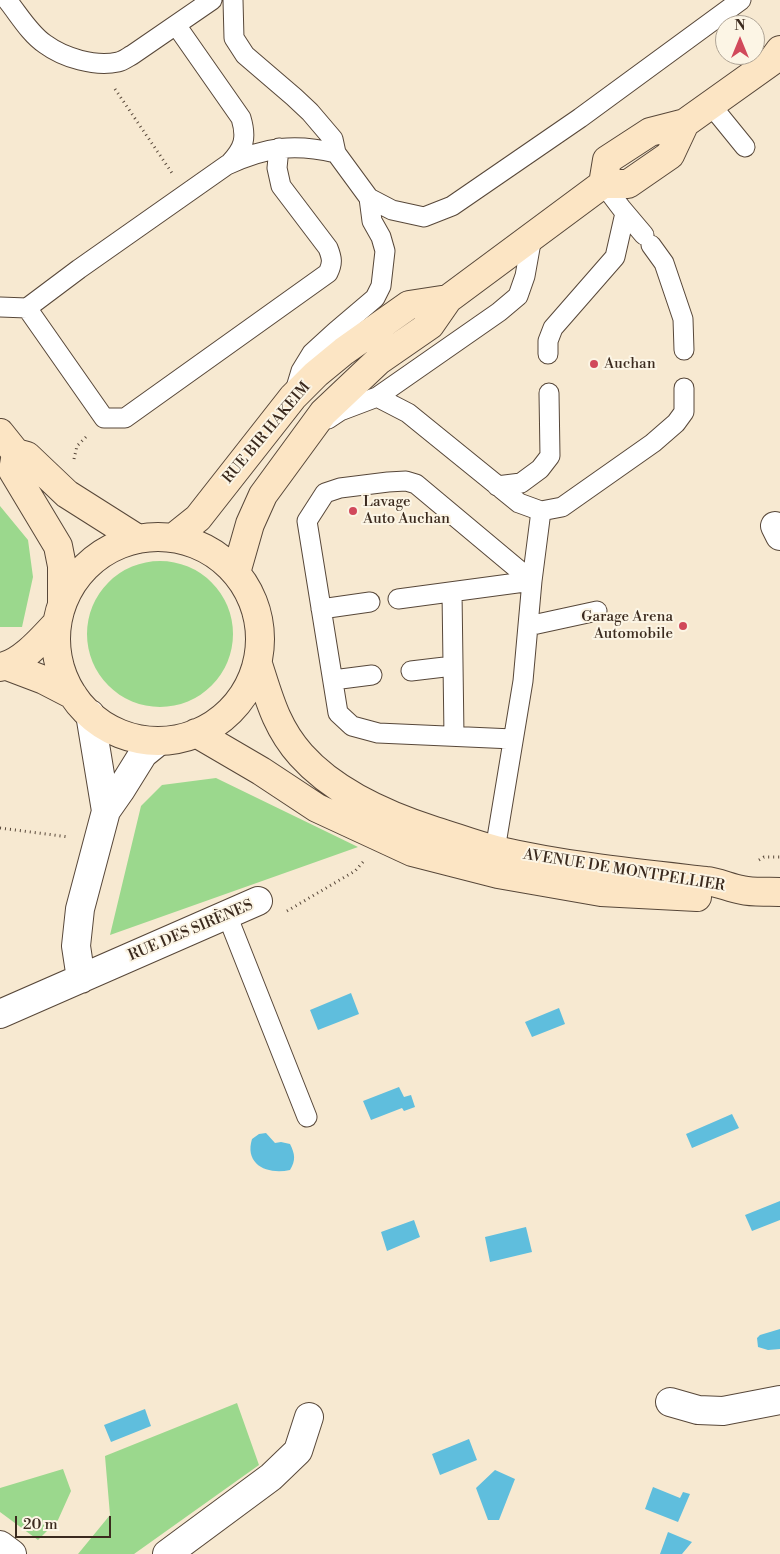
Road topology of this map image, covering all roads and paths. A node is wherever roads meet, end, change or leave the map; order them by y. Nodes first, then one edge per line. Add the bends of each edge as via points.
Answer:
1 (7, 0) edge
2 (212, 0) edge
3 (233, 0) edge
4 (741, 0) edge
5 (176, 25) junction
6 (777, 57) edge
7 (96, 62) junction
8 (710, 104) junction
9 (745, 147) dead end
10 (279, 148) junction
11 (336, 153) junction
12 (227, 165) junction
13 (603, 184) junction
14 (186, 193) junction
15 (368, 198) junction
16 (625, 213) junction
17 (532, 237) junction
18 (448, 299) junction
19 (0, 307) edge
20 (27, 308) junction
21 (684, 350) dead end
22 (548, 354) dead end
23 (684, 388) dead end
24 (549, 393) dead end
25 (293, 397) junction
26 (377, 397) junction
27 (303, 441) junction
28 (8, 443) edge
29 (77, 446) dead end
30 (73, 463) dead end
31 (497, 486) junction
32 (541, 512) junction
33 (173, 538) junction
34 (138, 539) junction
35 (236, 572) junction
36 (532, 581) junction
37 (452, 592) junction
38 (398, 599) dead end
39 (370, 602) dead end
40 (321, 609) junction
41 (597, 611) dead end
42 (60, 614) junction
43 (528, 626) junction
44 (258, 664) junction
45 (453, 666) junction
46 (4, 667) edge
47 (411, 671) dead end
48 (372, 675) dead end
49 (333, 680) junction
50 (81, 704) junction
51 (196, 733) junction
52 (454, 736) junction
53 (513, 739) junction
54 (159, 741) junction
55 (106, 811) junction
56 (0, 828) edge
57 (383, 839) junction
58 (97, 845) junction
59 (495, 850) junction
60 (743, 891) junction
61 (780, 892) edge
62 (258, 901) joint
63 (227, 915) junction
64 (82, 978) junction
65 (0, 1014) edge
66 (307, 1117) dead end
67 (780, 1400) edge
68 (670, 1402) dead end
69 (308, 1417) dead end
70 (0, 1545) edge
71 (12, 1554) edge
72 (167, 1554) edge

1 - 7 lane via 44,44 85,63
2 - 5 lane
3 - 11 lane via 234,38 245,55 310,112 333,139
4 - 15 lane via 580,118 452,206 424,217 392,210
5 - 7 lane via 119,62
5 - 12 lane via 241,118 245,131 243,144
6 - 8 main road
7 - 14 path
8 - 9 lane
8 - 13 main road via 685,123 670,155 628,184
10 - 11 lane via 318,148
10 - 12 lane
10 - 20 lane via 277,168 281,186 328,248 332,266 328,273 125,418 104,418
11 - 15 lane
12 - 14 lane
13 - 16 lane
13 - 17 main road, RUE BIR HAKEIM
14 - 20 lane
15 - 25 lane via 372,221 385,251 381,286 375,298 312,354 301,371
16 - 21 lane via 664,264 683,319
16 - 22 lane via 615,257 553,328
17 - 18 main road, RUE BIR HAKEIM
17 - 26 lane via 518,296
18 - 25 main road, RUE BIR HAKEIM via 409,305 344,351
18 - 27 main road, RUE BIR HAKEIM via 430,325 378,362 323,413
19 - 20 lane
23 - 32 lane via 684,412 653,443 562,507
24 - 31 lane via 550,456 540,469 521,483
25 - 33 main road, RUE BIR HAKEIM via 198,518
26 - 27 lane via 340,411
26 - 31 lane via 408,413
27 - 35 main road, RUE BIR HAKEIM via 263,495 250,524
28 - 34 main road via 27,456 67,494
28 - 42 main road via 13,471 58,546 62,566
29 - 30 path
31 - 32 lane via 519,503
32 - 36 lane
33 - 34 main road
33 - 35 main road via 197,544 219,556
34 - 42 main road via 113,547 91,562 74,582
35 - 44 main road via 253,600 261,631
36 - 37 lane
36 - 40 lane via 416,484 388,482 340,488 324,493 307,520
36 - 43 lane
37 - 38 lane
37 - 45 lane
39 - 40 lane
40 - 49 lane
41 - 43 lane
42 - 46 main road via 38,644
42 - 50 main road via 58,656 62,672
43 - 53 lane
44 - 51 main road via 245,693 224,717
44 - 59 main road, AVENUE DE MONTPELLIER via 274,716 316,770 370,805 409,822
45 - 47 lane
45 - 52 lane
46 - 50 main road via 44,680
48 - 49 lane
49 - 52 lane via 338,713 352,726 378,733
50 - 54 main road via 110,728 134,738
50 - 55 street
51 - 54 main road
51 - 57 main road, AVENUE DE MONTPELLIER via 317,808
52 - 53 lane
53 - 59 lane
54 - 55 street via 143,754
55 - 58 street
56 - 58 path via 68,837
57 - 60 main road, AVENUE DE MONTPELLIER via 412,852 498,874 601,892 713,898
57 - 62 path, RUE DES SIRÈNES via 355,871 270,922
58 - 64 street via 80,909 76,946
59 - 60 main road, AVENUE DE MONTPELLIER via 602,870 712,882
60 - 61 main road, AVENUE DE MONTPELLIER
62 - 63 street, RUE DES SIRÈNES
63 - 64 street, RUE DES SIRÈNES
63 - 66 lane
64 - 65 street, RUE DES SIRÈNES
67 - 68 street via 723,1411 698,1410
69 - 72 street via 298,1452 271,1477
70 - 71 street

